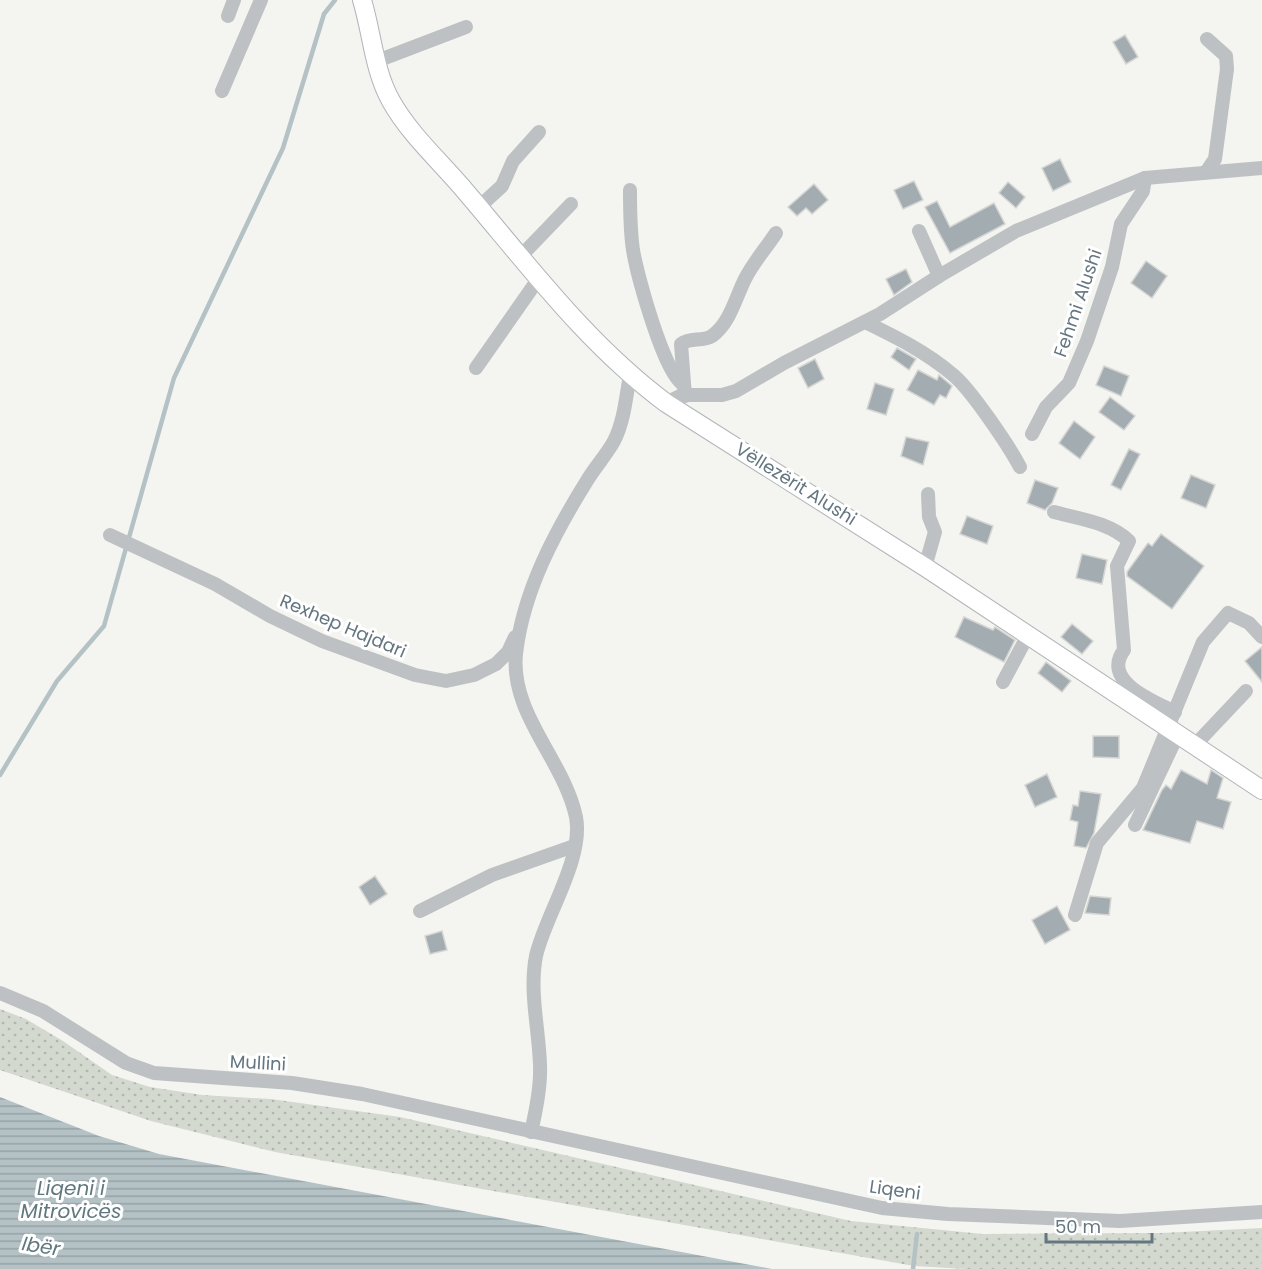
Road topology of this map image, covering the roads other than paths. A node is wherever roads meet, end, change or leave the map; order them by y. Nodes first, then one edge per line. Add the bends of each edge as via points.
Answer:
1 (234, 0) edge
2 (261, 0) edge
3 (362, 0) edge
4 (228, 16) dead end
5 (466, 27) dead end
6 (1207, 39) dead end
7 (377, 61) junction
8 (222, 91) dead end
9 (539, 132) dead end
10 (1262, 168) edge
11 (1207, 171) junction
12 (1145, 178) junction
13 (630, 190) dead end
14 (571, 204) dead end
15 (479, 207) junction
16 (919, 231) dead end
17 (776, 232) dead end
18 (520, 257) junction
19 (939, 276) junction
20 (539, 278) junction
21 (865, 322) junction
22 (476, 368) dead end
23 (630, 375) junction
24 (684, 390) junction
25 (666, 403) junction
26 (1032, 434) dead end
27 (1020, 467) dead end
28 (928, 494) dead end
29 (1054, 512) dead end
30 (110, 535) dead end
31 (926, 567) junction
32 (519, 627) junction
33 (1028, 635) junction
34 (1262, 637) edge
35 (1003, 682) dead end
36 (1246, 691) dead end
37 (1173, 724) junction
38 (1195, 745) junction
39 (1262, 790) edge
40 (1135, 825) dead end
41 (574, 846) junction
42 (420, 911) dead end
43 (1075, 915) dead end
44 (0, 993) edge
45 (531, 1132) junction
46 (1262, 1212) edge

1 - 4 street
2 - 8 street
3 - 7 main road, Vëllezërit Alushi
5 - 7 street
6 - 11 street via 1226,56 1227,62 1215,159
7 - 15 main road, Vëllezërit Alushi via 390,99 405,122
9 - 15 street via 513,161 502,186
10 - 11 street
11 - 12 street
12 - 19 street via 1037,221
12 - 26 street, Fehmi Alushi via 1143,191 1121,224 1113,267 1069,382 1046,407
13 - 24 street via 631,231 641,285 668,365
14 - 18 street
15 - 18 main road, Vëllezërit Alushi
16 - 19 street
17 - 24 street via 745,278 719,329 710,338 687,339 681,344
18 - 20 main road, Vëllezërit Alushi
19 - 21 street
20 - 22 street
20 - 23 main road, Vëllezërit Alushi via 563,309
21 - 24 street via 736,392 722,395
21 - 27 street via 910,344 954,375
23 - 25 main road, Vëllezërit Alushi
23 - 32 street, Rexhep Hajdari via 624,413 614,440 542,561
24 - 25 street
25 - 31 main road, Vëllezërit Alushi
28 - 31 street via 929,517 935,532
29 - 37 street, Vëllezërit Alushi via 1098,523 1129,542 1118,566 1124,650 1118,658 1119,670 1133,691
30 - 32 street, Rexhep Hajdari via 215,584 322,641 415,675 446,681 474,675 496,664 508,652
31 - 33 main road, Vëllezërit Alushi
32 - 41 street, Rexhep Hajdari via 514,676 532,724 568,792 576,819
33 - 35 street
33 - 37 main road, Vëllezërit Alushi
34 - 37 street via 1250,623 1228,613 1203,642
36 - 38 street
37 - 38 main road, Vëllezërit Alushi
37 - 40 street
37 - 43 street via 1143,788 1097,843
38 - 39 main road, Vëllezërit Alushi
41 - 42 street via 475,882
41 - 45 street, Rexhep Hajdari via 536,956 533,995 540,1068
44 - 45 street, Mullini via 51,1016 126,1063 154,1073 320,1087
45 - 46 street, Liqeni via 882,1208 1120,1221

